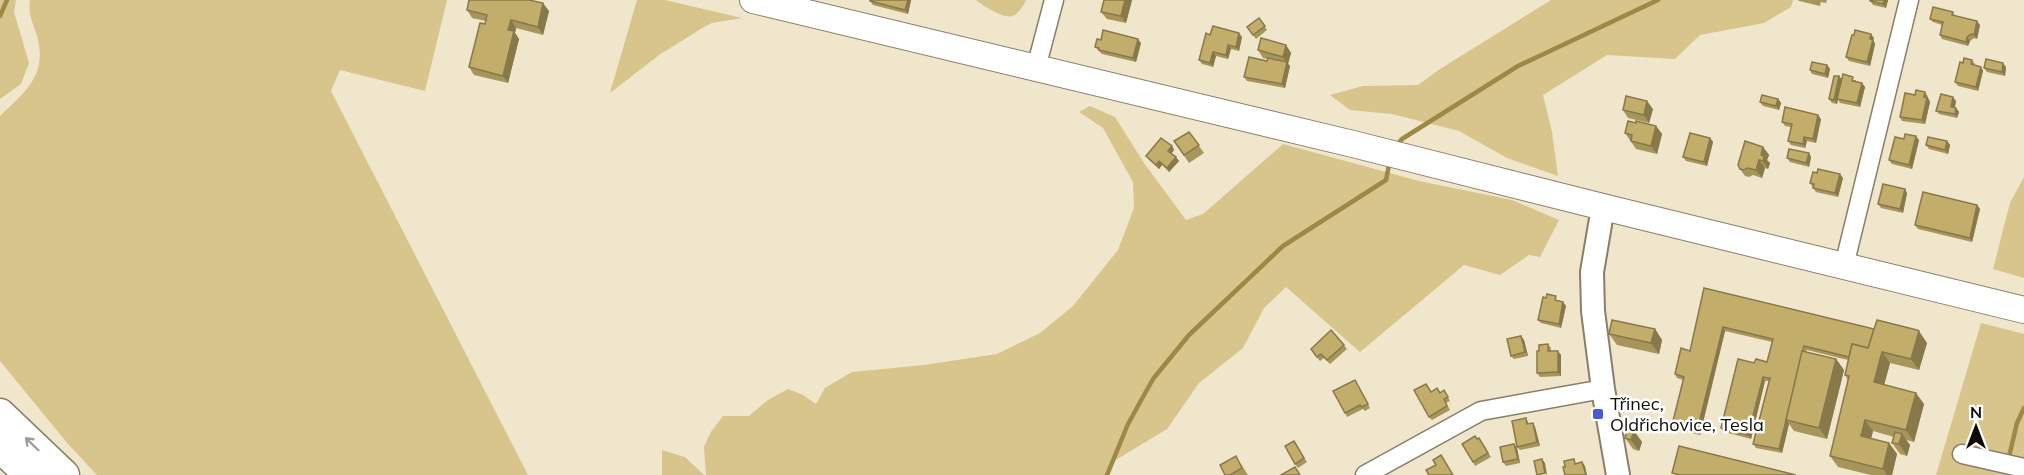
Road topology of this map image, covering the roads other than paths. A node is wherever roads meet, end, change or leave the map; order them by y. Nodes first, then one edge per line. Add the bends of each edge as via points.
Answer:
1 (753, 0) edge
2 (1054, 0) edge
3 (1909, 0) edge
4 (1036, 68) junction
5 (1603, 207) junction
6 (1844, 266) junction
7 (2018, 308) edge
8 (1603, 389) junction
9 (0, 414) edge
10 (0, 447) edge
11 (1962, 454) dead end
12 (2024, 468) edge
13 (30, 475) edge
14 (64, 475) edge
15 (1365, 475) edge
16 (1618, 475) edge

1 - 4 main road
2 - 4 street
3 - 6 street
4 - 5 main road
5 - 6 main road
5 - 8 street via 1592,272
6 - 7 main road
8 - 15 street via 1481,411
8 - 16 street
14 -> 9 highway
10 - 13 highway
11 - 12 street

